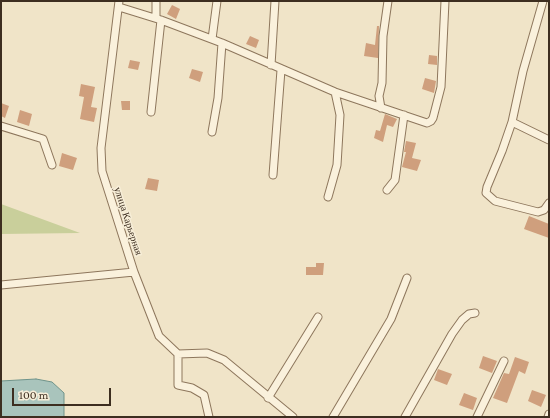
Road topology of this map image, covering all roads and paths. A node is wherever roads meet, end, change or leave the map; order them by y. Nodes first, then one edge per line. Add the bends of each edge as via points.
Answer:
1 (156, 1) edge
2 (216, 1) edge
3 (275, 1) edge
4 (388, 1) edge
5 (445, 1) edge
6 (543, 1) edge
7 (119, 4) edge
8 (158, 19) junction
9 (212, 39) junction
10 (222, 43) junction
11 (271, 65) junction
12 (281, 70) junction
13 (335, 92) junction
14 (381, 108) junction
15 (151, 112) dead end
16 (404, 115) junction
17 (512, 122) junction
18 (1, 126) edge
19 (212, 132) dead end
20 (549, 140) edge
21 (52, 165) dead end
22 (273, 175) dead end
23 (387, 190) dead end
24 (328, 197) dead end
25 (549, 204) edge
26 (134, 272) junction
27 (407, 278) dead end
28 (1, 285) edge
29 (475, 313) dead end
30 (318, 316) dead end
31 (178, 354) junction
32 (504, 362) dead end
33 (268, 398) junction
34 (549, 414) edge
35 (209, 417) edge
36 (293, 417) edge
37 (332, 417) edge
38 (405, 417) edge
39 (477, 417) edge
40 (548, 417) edge

1 - 8 street
2 - 9 street
3 - 11 street
4 - 14 street via 379,96
5 - 16 street via 440,86 433,118 427,122
6 - 17 street via 522,71
7 - 8 street
7 - 26 street, улица Карьерная via 101,148 102,171
8 - 9 street
8 - 15 street
9 - 10 street
10 - 11 street
10 - 19 street via 218,98
11 - 12 street
12 - 13 street
12 - 22 street
13 - 14 street
13 - 24 street via 340,115 337,165
14 - 16 street
16 - 23 street via 395,180
17 - 20 street
17 - 25 street via 486,187 486,193 495,200 538,212
18 - 21 street via 42,139
26 - 28 street
26 - 31 street, улица Карьерная via 159,336
27 - 37 street via 391,318
29 - 38 street via 469,314 455,330
30 - 33 street
31 - 33 street via 207,353 224,360
31 - 35 street via 178,385 192,388 204,395
32 - 39 street
33 - 36 street
34 - 40 street

